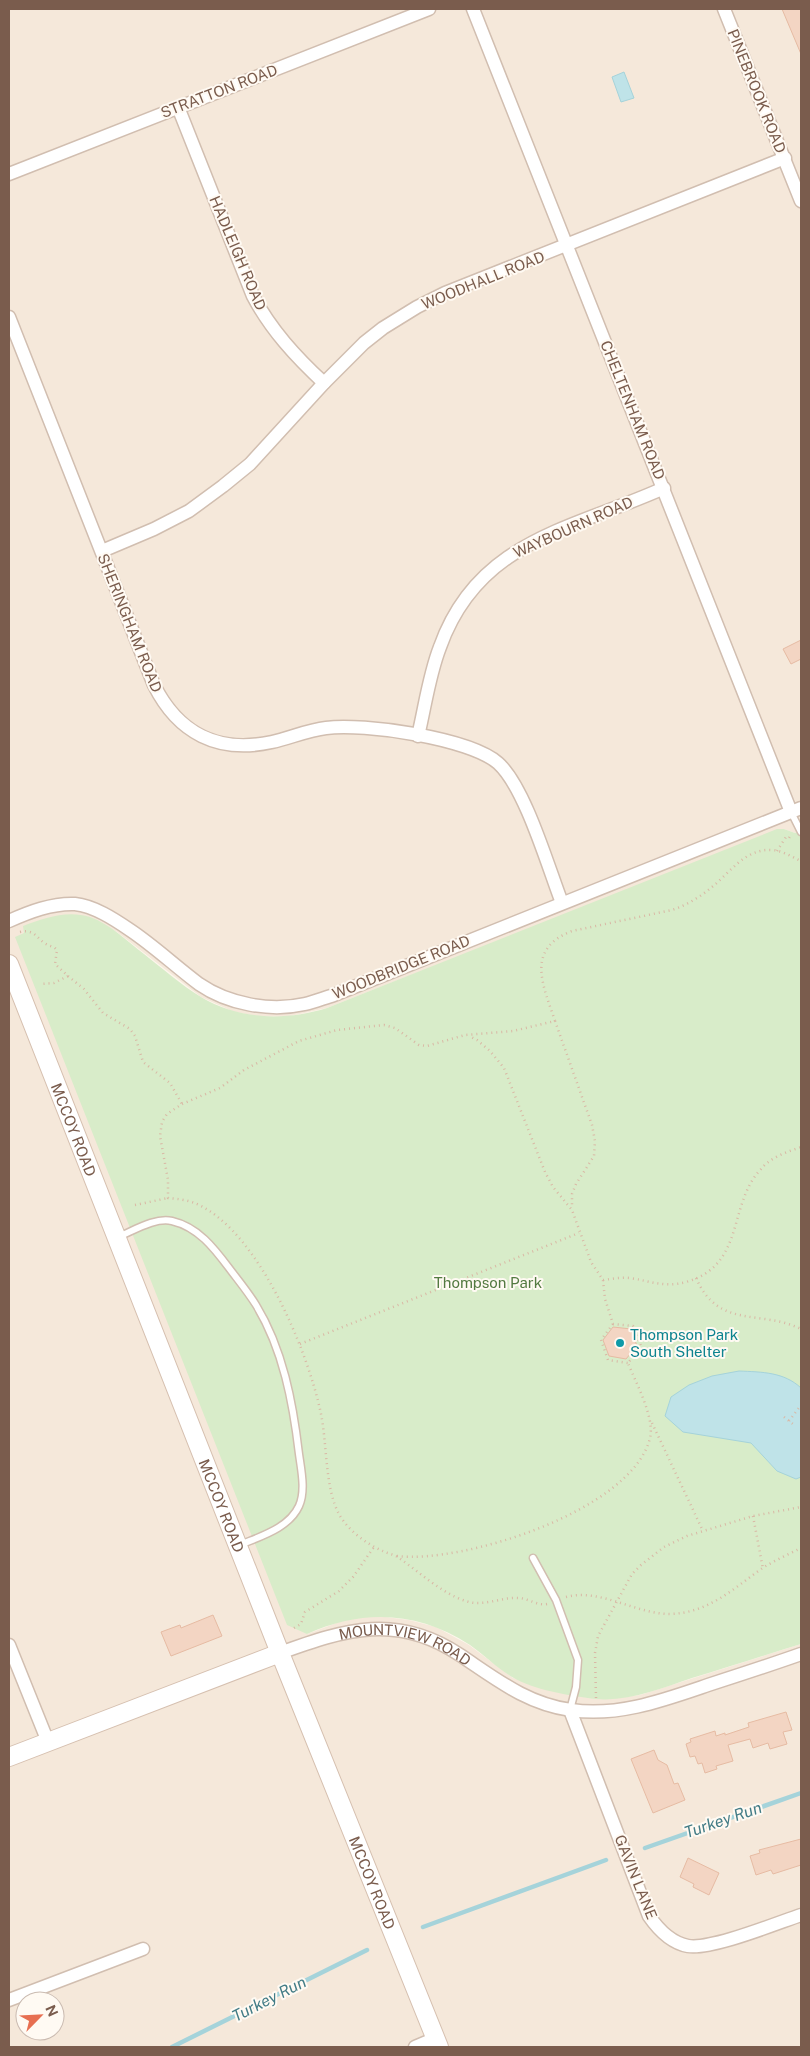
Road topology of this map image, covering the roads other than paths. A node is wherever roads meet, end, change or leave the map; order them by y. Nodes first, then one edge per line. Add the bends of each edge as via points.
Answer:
1 (429, 9) edge
2 (473, 9) edge
3 (724, 9) edge
4 (178, 107) junction
5 (784, 158) junction
6 (9, 174) edge
7 (801, 201) edge
8 (566, 245) junction
9 (9, 317) edge
10 (324, 383) junction
11 (664, 488) junction
12 (102, 552) junction
13 (418, 736) junction
14 (796, 810) edge
15 (800, 830) edge
16 (562, 903) junction
17 (9, 921) edge
18 (9, 964) edge
19 (117, 1238) junction
20 (238, 1546) junction
21 (533, 1558) dead end
22 (9, 1645) edge
23 (280, 1653) junction
24 (801, 1654) edge
25 (570, 1710) junction
26 (48, 1742) junction
27 (9, 1758) edge
28 (801, 1916) edge
29 (143, 1949) dead end
30 (9, 2000) edge
31 (437, 2042) edge
32 (415, 2047) edge

1 - 4 street, STRATTON ROAD
2 - 8 street, CHELTENHAM ROAD
3 - 5 street, PINEBROOK ROAD
4 - 6 street, STRATTON ROAD
4 - 10 street, HADLEIGH ROAD via 253,296 277,334
5 - 7 street, PINEBROOK ROAD
5 - 8 street, WOODHALL ROAD
8 - 10 street, WOODHALL ROAD via 417,306 370,338
8 - 11 street, CHELTENHAM ROAD
9 - 12 street, SHERINGHAM ROAD
10 - 12 street, WOODHALL ROAD via 250,464 223,486 189,511
11 - 13 street, WAYBOURN ROAD via 528,544 486,574 465,598 440,647
11 - 14 street, CHELTENHAM ROAD
12 - 13 street, SHERINGHAM ROAD via 162,702 188,729 223,744 247,745 325,728 355,726
13 - 16 street, SHERINGHAM ROAD via 463,746 497,762 512,780 525,806
14 - 15 lane
14 - 16 street, WOODBRIDGE ROAD
16 - 17 street, WOODBRIDGE ROAD via 334,995 304,1004 277,1007 251,1005 223,997 200,985 115,919 89,908 76,904 58,905
18 - 19 main road, MCCOY ROAD
19 - 20 main road, MCCOY ROAD
19 - 20 lane via 153,1223 171,1220 192,1229 214,1246 256,1306 274,1343 294,1416 302,1482 301,1502 294,1514 275,1530
20 - 23 main road, MCCOY ROAD
21 - 25 lane via 556,1600 578,1660
22 - 26 street
23 - 25 street, MOUNTVIEW ROAD via 349,1631 376,1628 406,1632 432,1639 514,1691
23 - 26 main road, MOUNTVIEW ROAD
23 - 31 main road, MCCOY ROAD
24 - 25 street, MOUNTVIEW ROAD via 637,1706 597,1712
25 - 28 street, GAVIN LANE via 649,1916 656,1926 676,1942 689,1946 710,1945
26 - 27 main road, MOUNTVIEW ROAD
29 - 30 street
31 - 32 street

